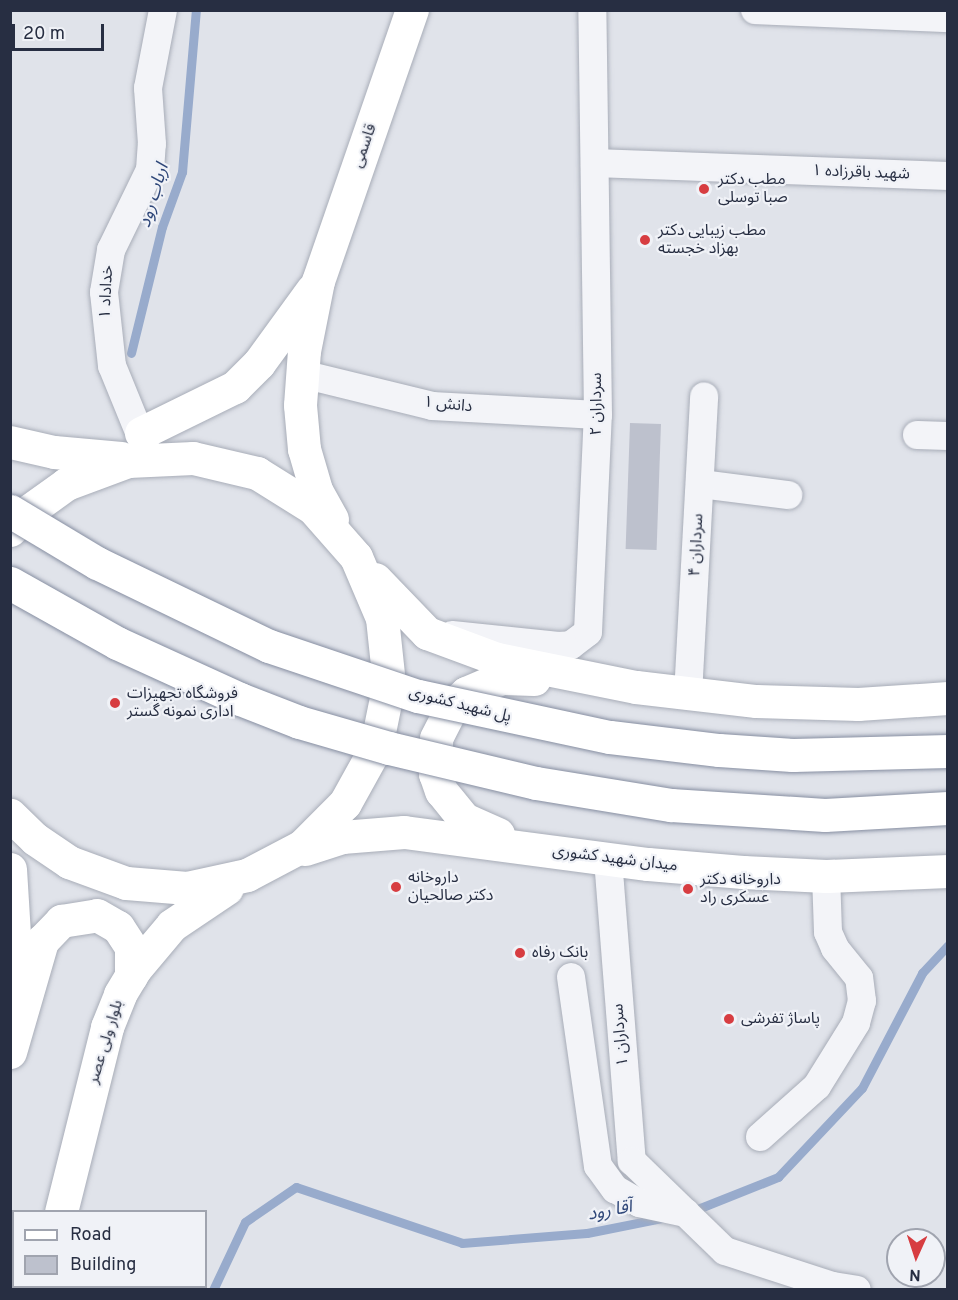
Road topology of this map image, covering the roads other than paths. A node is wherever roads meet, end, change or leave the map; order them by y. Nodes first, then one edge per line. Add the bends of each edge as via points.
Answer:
1 (163, 10) edge
2 (412, 10) edge
3 (592, 10) edge
4 (755, 10) edge
5 (948, 18) edge
6 (594, 164) junction
7 (948, 176) edge
8 (318, 281) junction
9 (302, 374) junction
10 (704, 396) dead end
11 (598, 416) junction
12 (917, 435) dead end
13 (948, 436) edge
14 (10, 442) edge
15 (143, 450) junction
16 (701, 484) junction
17 (788, 495) dead end
18 (10, 511) edge
19 (10, 530) edge
20 (350, 548) junction
21 (10, 583) edge
22 (427, 633) junction
23 (608, 681) junction
24 (688, 694) junction
25 (948, 698) edge
26 (948, 751) edge
27 (948, 808) edge
28 (10, 815) edge
29 (562, 852) junction
30 (608, 859) junction
31 (275, 862) junction
32 (10, 869) edge
33 (948, 871) edge
34 (826, 876) junction
35 (131, 976) junction
36 (571, 977) dead end
37 (10, 1029) edge
38 (10, 1052) edge
39 (760, 1137) dead end
40 (677, 1205) junction
41 (62, 1210) edge
42 (840, 1288) edge

1 - 15 street, خداداد ۱ via 148,88 150,170 111,250 104,292 112,366
2 - 8 main road, قاسمی
3 - 6 street, سرداران ۲
4 - 5 street
6 - 7 street, شهید باقرزاده ۱
6 - 11 street, سرداران ۲
8 - 9 main road
8 - 15 main road via 259,363 236,387
9 - 11 street, دانش ۱ via 432,406
9 - 20 main road via 304,449 316,490
10 - 16 street, سرداران ۴
11 - 22 street, سرداران ۲ via 588,632 571,645 558,646
12 - 13 street
14 - 15 main road, میدان شهید کشوری via 54,452
15 - 19 main road, میدان شهید کشوری via 66,484
15 - 20 main road, میدان شهید کشوری via 257,473 313,508
16 - 17 street
16 - 24 street, سرداران ۴
18 - 26 main road, پل شهید کشوری, bridge via 97,563 268,646 418,696 610,737 719,750 793,755
20 - 22 main road, میدان شهید کشوری
20 - 31 main road, میدان شهید کشوری via 376,597 387,639 389,683 383,726 368,767 345,803 318,833
21 - 27 main road, bridge via 117,643 240,699 299,722 389,748 536,783 671,805 825,815
22 - 23 main road, میدان شهید کشوری via 477,654
23 - 24 main road, میدان شهید کشوری
23 - 29 main road via 502,678 481,684 452,706 436,738 433,756 438,783 464,819 480,828
24 - 25 main road, میدان شهید کشوری via 833,704
28 - 31 main road, میدان شهید کشوری via 35,839 69,862 126,883 187,888 228,881
29 - 30 main road, میدان شهید کشوری
29 - 31 main road, میدان شهید کشوری via 404,832 342,837
30 - 34 main road, میدان شهید کشوری
30 - 40 street, سرداران ۱ via 632,1161
31 - 35 main road, بلوار ولی عصر via 186,913 157,940
32 - 37 main road via 14,934
33 - 34 main road, میدان شهید کشوری
34 - 39 street via 828,932 835,948 859,978 862,1001 856,1023 817,1086
35 - 38 main road via 131,947 118,927 97,915 61,921 42,941
35 - 41 main road, بلوار ولی عصر via 107,1028
36 - 40 street via 598,1166 615,1189 639,1203
40 - 42 street, سرداران ۱ via 725,1251

